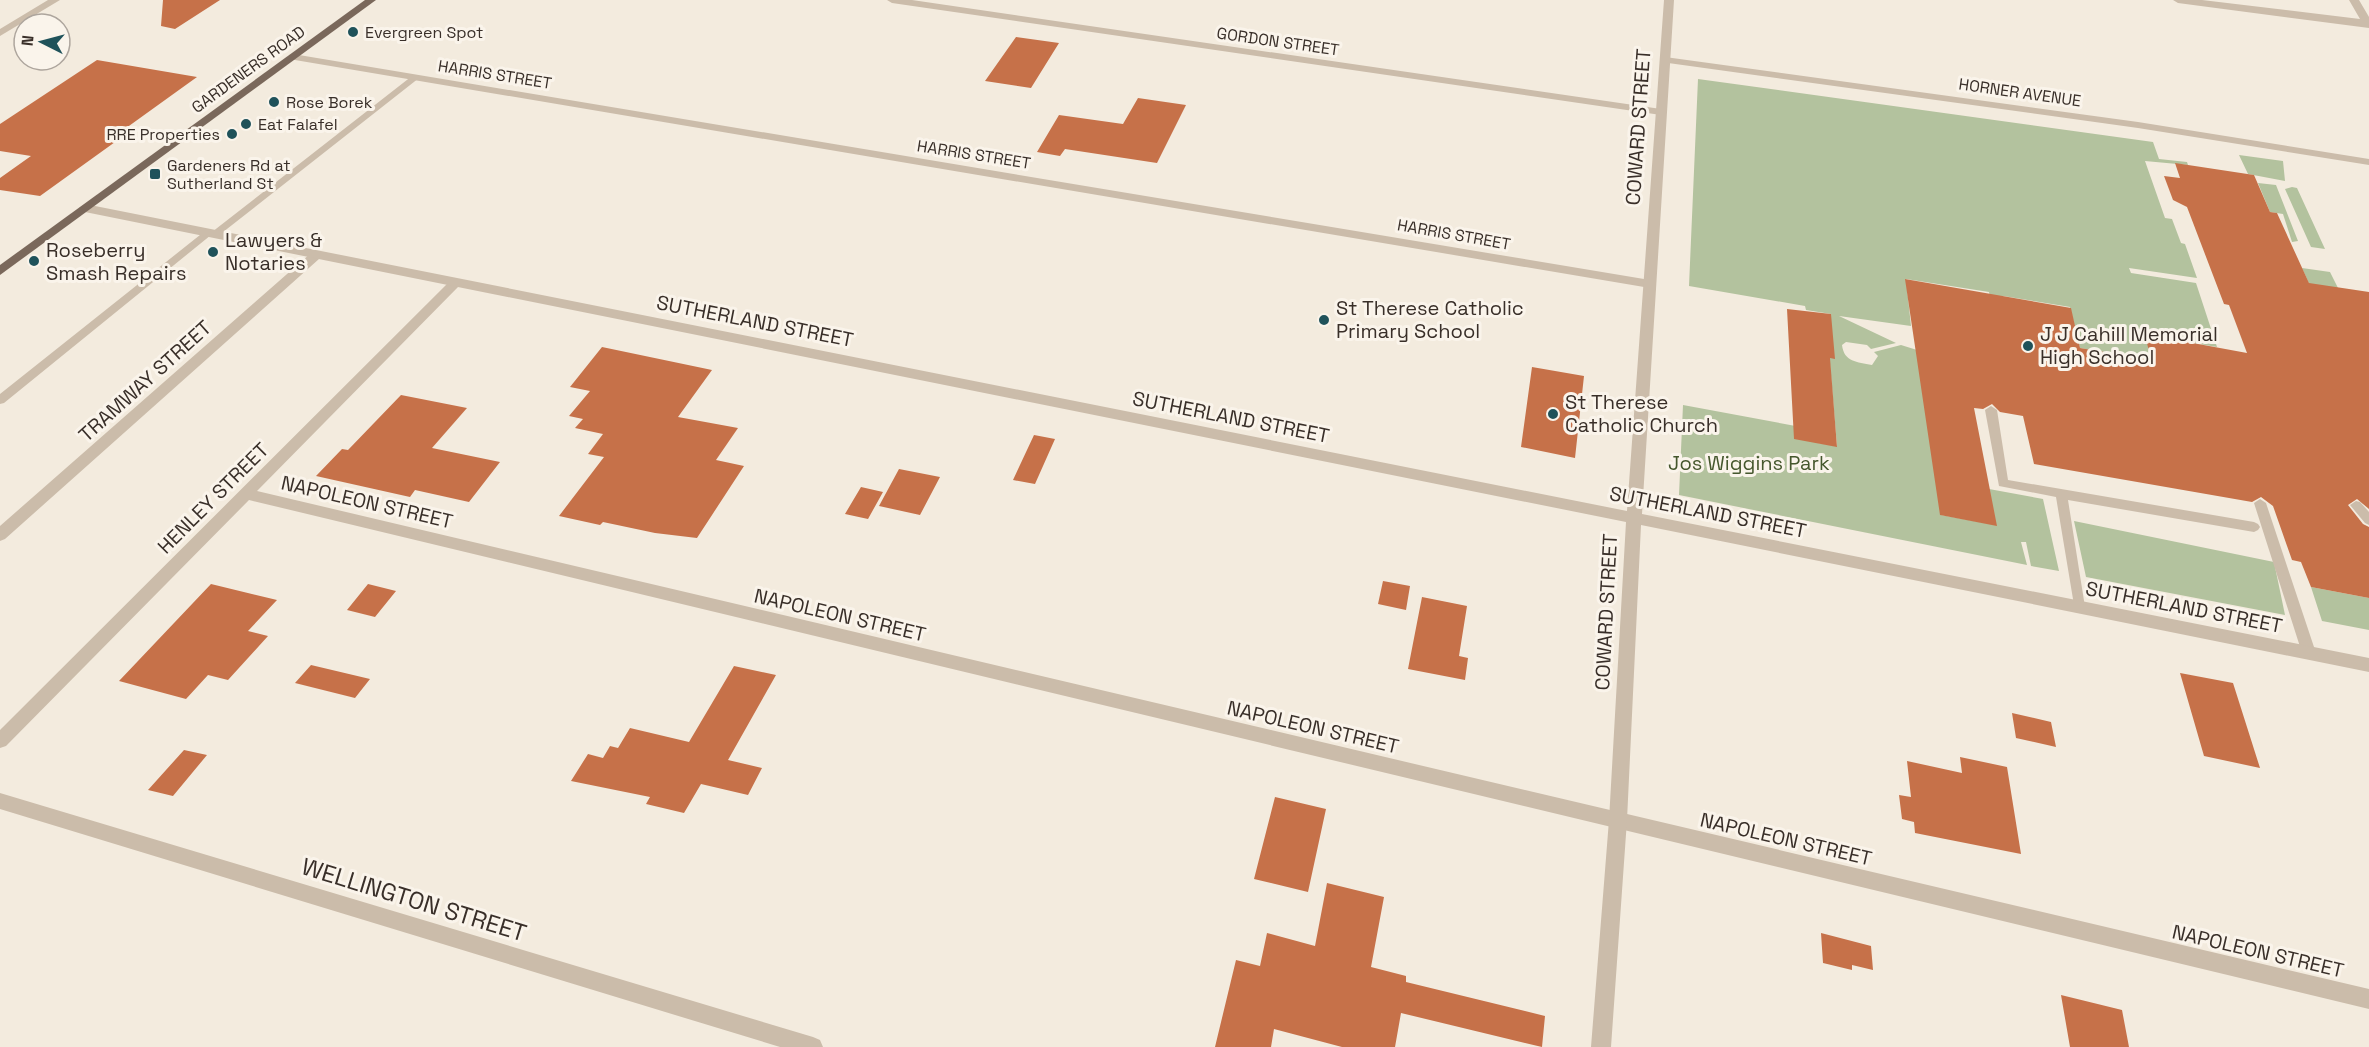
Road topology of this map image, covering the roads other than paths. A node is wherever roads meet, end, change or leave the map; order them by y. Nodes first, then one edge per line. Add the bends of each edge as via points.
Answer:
1 (55, 0) edge
2 (371, 0) edge
3 (892, 0) edge
4 (1669, 0) edge
5 (2178, 0) edge
6 (2354, 0) edge
7 (2368, 24) edge
8 (0, 33) edge
9 (293, 57) junction
10 (1665, 60) junction
11 (415, 78) junction
12 (1661, 112) junction
13 (2369, 162) edge
14 (86, 208) junction
15 (212, 234) junction
16 (315, 256) junction
17 (0, 271) edge
18 (455, 283) junction
19 (1650, 284) junction
20 (0, 400) edge
21 (1991, 410) dead end
22 (247, 494) junction
23 (2061, 494) junction
24 (2260, 503) dead end
25 (2356, 505) dead end
26 (1634, 519) junction
27 (2369, 520) edge
28 (2254, 527) dead end
29 (0, 535) edge
30 (2079, 608) junction
31 (2309, 653) junction
32 (2369, 665) edge
33 (0, 741) edge
34 (0, 801) edge
35 (1618, 820) junction
36 (2369, 999) edge
37 (813, 1047) edge
38 (1601, 1047) edge

1 - 8 street
2 - 9 main road, GARDENERS ROAD
3 - 12 street, GORDON STREET
4 - 10 street, COWARD STREET
5 - 7 street
6 - 7 street
9 - 11 street, HARRIS STREET
9 - 14 main road, GARDENERS ROAD
10 - 12 street, COWARD STREET
10 - 13 street, HORNER AVENUE via 2138,125
11 - 15 lane
11 - 19 street, HARRIS STREET
12 - 19 street, COWARD STREET
14 - 15 street, SUTHERLAND STREET
14 - 17 main road, GARDENERS ROAD
15 - 16 street, SUTHERLAND STREET
15 - 20 lane
16 - 18 street, SUTHERLAND STREET
16 - 29 street, TRAMWAY STREET
18 - 22 street, HENLEY STREET
18 - 26 street, SUTHERLAND STREET
19 - 26 street, COWARD STREET
21 - 23 lane via 2002,483
22 - 33 street, HENLEY STREET
22 - 35 street, NAPOLEON STREET
23 - 28 lane
23 - 30 lane
24 - 31 lane
25 - 27 lane
26 - 30 street, SUTHERLAND STREET
26 - 35 street, COWARD STREET
30 - 31 street, SUTHERLAND STREET
31 - 32 street, SUTHERLAND STREET
34 - 37 street, WELLINGTON STREET
35 - 36 street, NAPOLEON STREET
35 - 38 street, COWARD STREET

